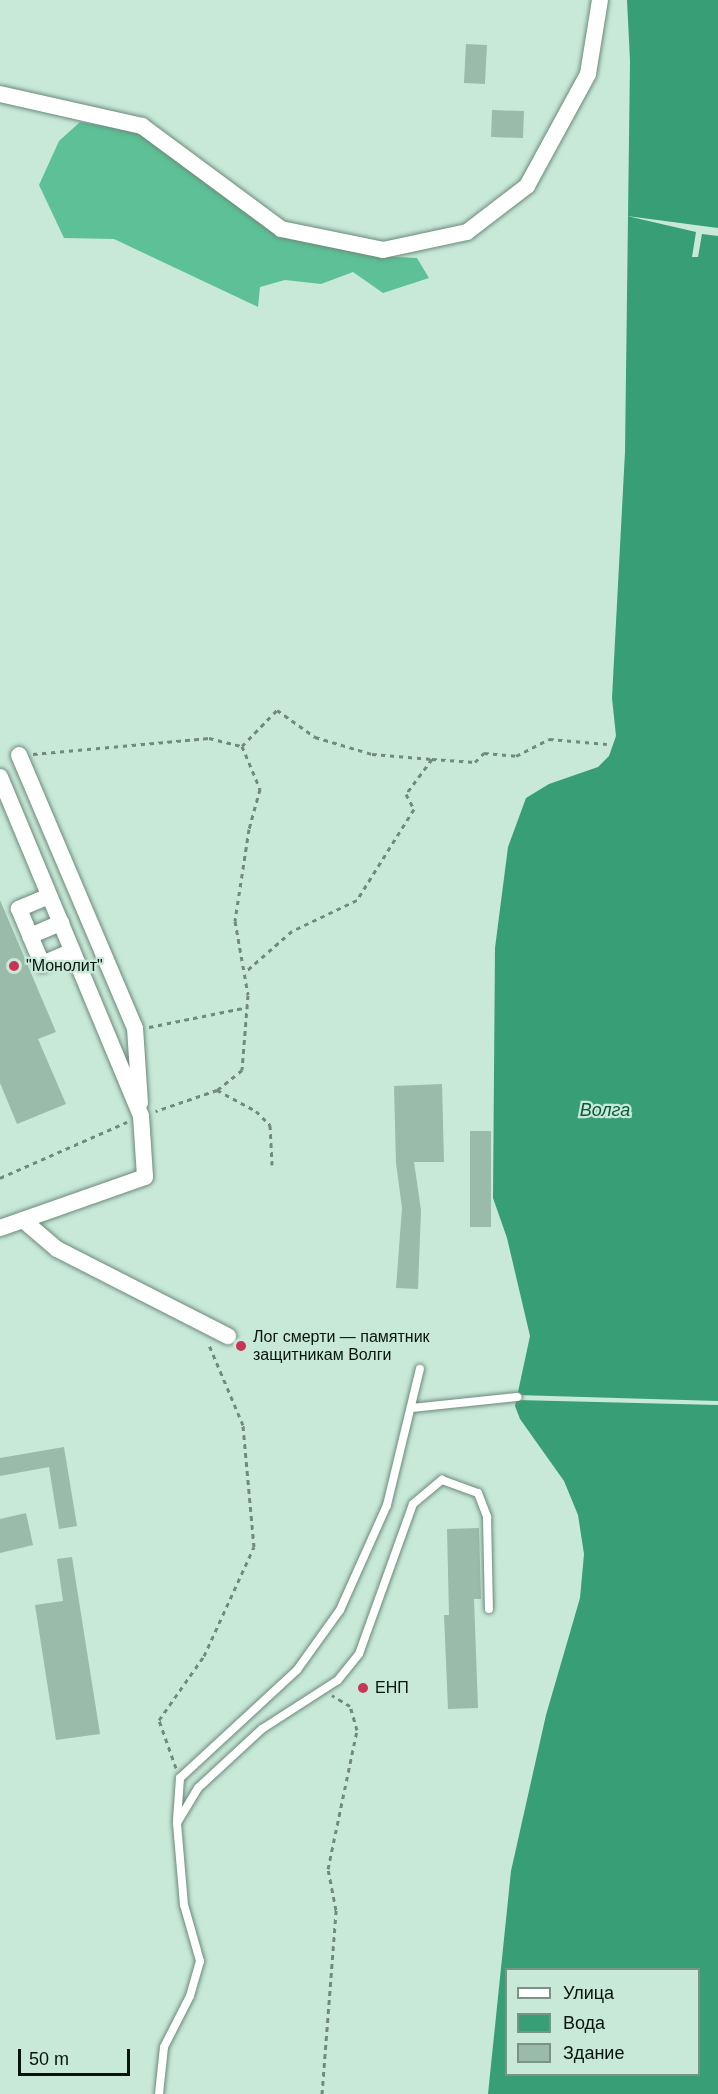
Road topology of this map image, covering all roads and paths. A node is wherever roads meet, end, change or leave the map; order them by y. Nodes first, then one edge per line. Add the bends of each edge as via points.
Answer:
1 (600, 0) edge
2 (0, 94) edge
3 (607, 744) dead end
4 (242, 746) junction
5 (19, 755) joint
6 (432, 759) junction
7 (0, 777) edge
8 (49, 896) junction
9 (61, 923) junction
10 (30, 936) junction
11 (72, 951) junction
12 (244, 973) junction
13 (249, 1007) junction
14 (135, 1028) junction
15 (109, 1040) junction
16 (217, 1090) junction
17 (141, 1116) junction
18 (272, 1165) dead end
19 (0, 1178) edge
20 (23, 1220) junction
21 (0, 1228) edge
22 (200, 1322) junction
23 (228, 1336) dead end
24 (420, 1369) dead end
25 (517, 1397) dead end
26 (411, 1408) junction
27 (489, 1609) dead end
28 (323, 1690) junction
29 (180, 1778) junction
30 (177, 1823) junction
31 (159, 2094) edge
32 (322, 2094) edge

1 - 2 street via 588,74 527,186 467,232 383,250 281,229 142,126
3 - 6 path via 549,739 516,756 484,753 475,762
4 - 5 path via 209,738
4 - 6 path via 277,710 315,737 372,754
4 - 12 path via 260,789 249,829 235,921
5 - 14 street
6 - 12 path via 405,794 414,809 357,900 292,931
7 - 8 street
8 - 9 street
8 - 10 street via 19,909
9 - 10 street
9 - 11 street
10 - 11 street via 42,964
11 - 15 street
12 - 13 path
13 - 14 path via 169,1026
13 - 16 path via 242,1070
14 - 15 street
14 - 17 street
15 - 17 street
16 - 17 path
16 - 18 path via 256,1111 270,1125
17 - 19 path
17 - 20 street via 145,1177
20 - 21 street
20 - 22 street via 57,1250
22 - 23 street
22 - 29 path via 243,1425 254,1547 204,1656 159,1720
24 - 26 lane
25 - 26 lane
26 - 29 lane via 387,1505 340,1610 297,1670
27 - 28 lane via 487,1517 478,1493 442,1480 413,1504 359,1654 338,1680
28 - 30 lane via 254,1736 198,1788
28 - 32 path via 350,1706 357,1730 328,1869 336,1911
29 - 30 lane
30 - 31 lane via 183,1905 200,1961 190,1996 164,2047

